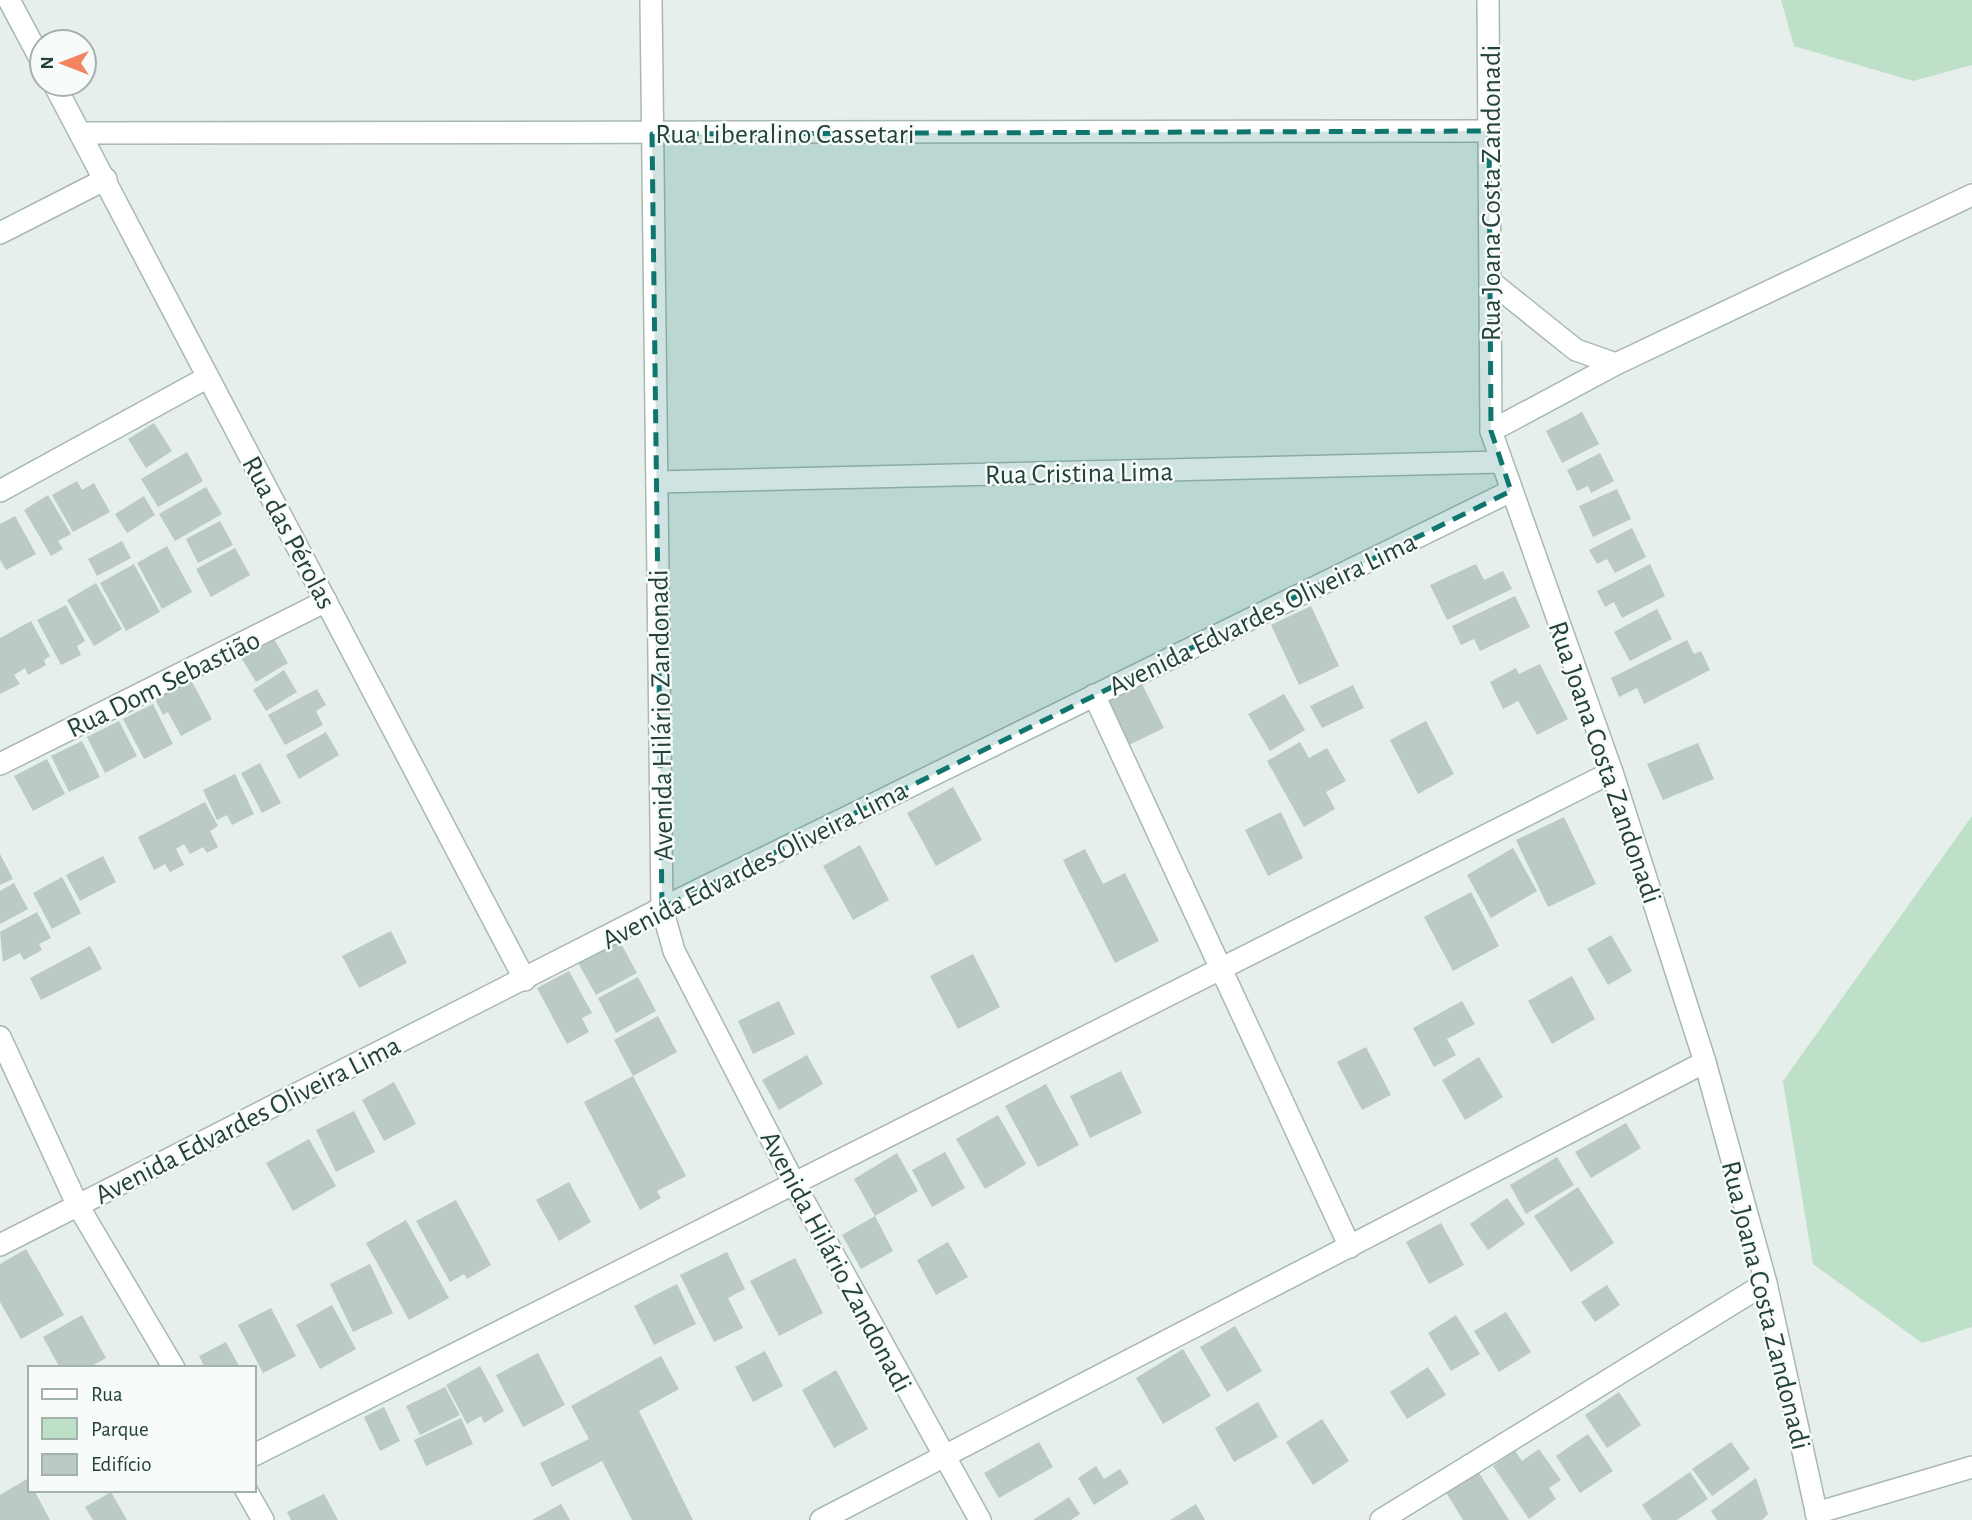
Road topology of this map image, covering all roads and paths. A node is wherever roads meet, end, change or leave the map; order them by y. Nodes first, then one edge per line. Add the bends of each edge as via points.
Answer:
1 (9, 0) edge
2 (651, 0) edge
3 (1488, 0) edge
4 (28, 36) edge
5 (61, 98) edge
6 (1489, 131) junction
7 (80, 133) junction
8 (652, 134) junction
9 (106, 179) junction
10 (1972, 195) edge
11 (0, 233) edge
12 (1490, 281) junction
13 (1616, 364) junction
14 (208, 377) junction
15 (1491, 431) junction
16 (1501, 462) junction
17 (657, 482) junction
18 (0, 491) edge
19 (1511, 491) junction
20 (326, 601) junction
21 (1094, 695) junction
22 (0, 764) edge
23 (1612, 772) junction
24 (662, 908) junction
25 (1223, 970) junction
26 (525, 980) junction
27 (0, 1037) edge
28 (1705, 1062) junction
29 (795, 1185) junction
30 (78, 1204) junction
31 (0, 1245) edge
32 (1350, 1247) junction
33 (1766, 1283) junction
34 (173, 1366) edge
35 (256, 1454) edge
36 (943, 1457) junction
37 (1972, 1467) edge
38 (247, 1492) edge
39 (1817, 1516) edge
40 (263, 1520) edge
41 (821, 1520) edge
42 (980, 1520) edge
43 (1381, 1520) edge

1 - 4 street
2 - 8 street, Avenida Hilário Zandonadi
3 - 6 street, Rua Joana Costa Zandonadi
5 - 7 street, Rua das Pérolas
6 - 8 street, Rua Liberalino Cassetari
6 - 12 street, Rua Joana Costa Zandonadi
7 - 8 street, Rua Liberalino Cassetari
7 - 9 street, Rua das Pérolas
8 - 17 street, Avenida Hilário Zandonadi
9 - 11 street
9 - 14 street, Rua das Pérolas
10 - 13 street
12 - 13 street via 1576,350
12 - 15 street, Rua Joana Costa Zandonadi
13 - 15 street
14 - 18 street
14 - 20 street, Rua das Pérolas
15 - 16 street, Rua Joana Costa Zandonadi
16 - 17 street, Rua Cristina Lima
16 - 19 street, Rua Joana Costa Zandonadi
17 - 24 street, Avenida Hilário Zandonadi
19 - 21 street, Avenida Edvardes Oliveira Lima
19 - 23 street, Rua Joana Costa Zandonadi
20 - 22 street, Rua Dom Sebastião
20 - 26 street, Rua das Pérolas
21 - 24 street, Avenida Edvardes Oliveira Lima
21 - 25 street
23 - 25 street
23 - 28 street, Rua Joana Costa Zandonadi
24 - 26 street, Avenida Edvardes Oliveira Lima
24 - 29 street, Avenida Hilário Zandonadi via 674,951
25 - 29 street
25 - 32 street
26 - 30 street, Avenida Edvardes Oliveira Lima
27 - 30 street
28 - 32 street
28 - 33 street, Rua Joana Costa Zandonadi
29 - 35 street
29 - 36 street, Avenida Hilário Zandonadi
30 - 31 street, Avenida Edvardes Oliveira Lima
30 - 34 street
32 - 36 street
33 - 39 street, Rua Joana Costa Zandonadi
33 - 43 street
36 - 41 street
36 - 42 street, Avenida Hilário Zandonadi
37 - 39 street
38 - 40 street

